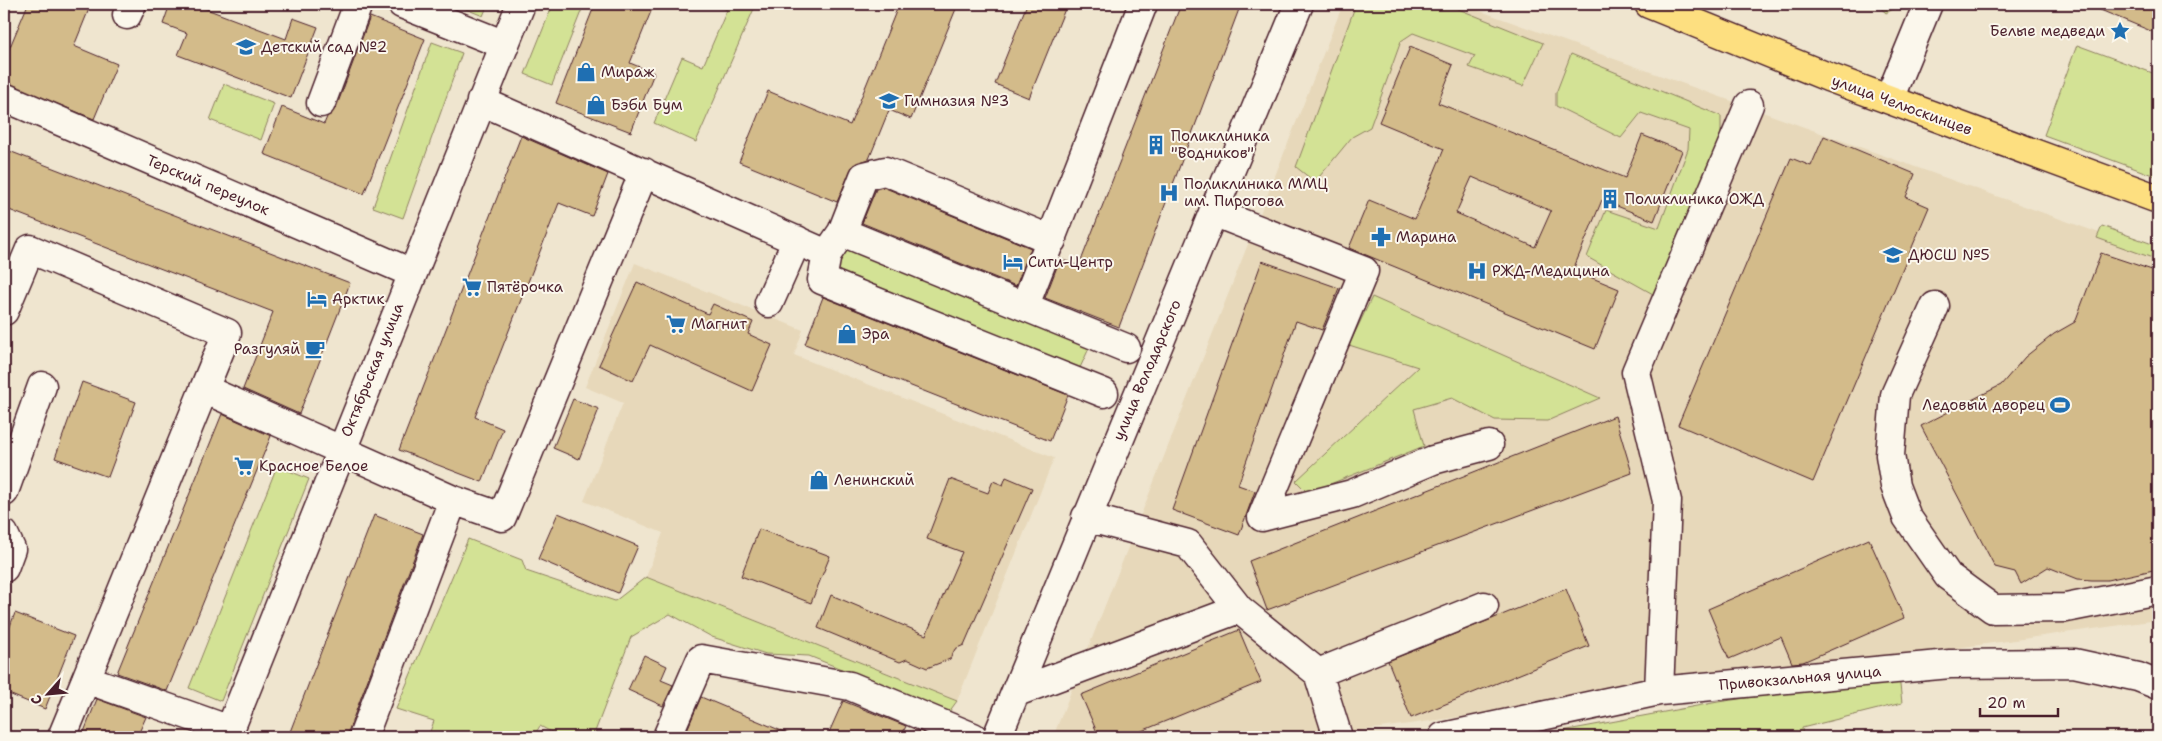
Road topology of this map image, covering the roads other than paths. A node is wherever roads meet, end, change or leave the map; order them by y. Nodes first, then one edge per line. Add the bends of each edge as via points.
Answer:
1 (358, 4) edge
2 (402, 4) edge
3 (521, 4) edge
4 (1143, 4) edge
5 (1300, 4) edge
6 (1649, 4) edge
7 (1928, 4) edge
8 (505, 45) junction
9 (4, 97) edge
10 (1889, 99) junction
11 (481, 101) junction
12 (321, 103) dead end
13 (1749, 105) dead end
14 (644, 172) junction
15 (2158, 199) edge
16 (1213, 212) junction
17 (797, 240) junction
18 (1052, 240) junction
19 (834, 243) junction
20 (412, 273) junction
21 (769, 303) dead end
22 (1025, 305) junction
23 (1935, 306) dead end
24 (4, 311) edge
25 (1126, 348) dead end
26 (42, 386) dead end
27 (204, 389) junction
28 (1104, 393) dead end
29 (1489, 445) dead end
30 (340, 449) junction
31 (4, 492) edge
32 (453, 500) junction
33 (1086, 518) junction
34 (4, 534) edge
35 (4, 568) edge
36 (2158, 590) edge
37 (1484, 606) dead end
38 (1239, 609) junction
39 (1318, 673) junction
40 (86, 679) junction
41 (2158, 685) edge
42 (1659, 691) junction
43 (1017, 692) junction
44 (228, 734) edge
45 (371, 734) edge
46 (62, 737) edge
47 (668, 737) edge
48 (973, 737) edge
49 (997, 737) edge
50 (1338, 737) edge
51 (1443, 737) edge

1 - 12 street
2 - 8 street
3 - 8 street, Октябрьская улица
4 - 18 street
5 - 16 street, улица Володарского
6 - 10 main road, улица Челюскинцев
7 - 10 street
8 - 11 street, Октябрьская улица
9 - 20 street, Терский переулок
10 - 15 main road, улица Челюскинцев
11 - 14 street
11 - 20 street, Октябрьская улица
13 - 42 street via 1636,372 1667,501
14 - 17 street
14 - 32 street via 502,518
16 - 29 street via 1364,271 1262,518 1352,494 1433,460
16 - 33 street, улица Володарского
17 - 19 street
17 - 21 street
18 - 19 street via 885,171 864,176
18 - 22 street
19 - 22 street
19 - 28 street via 822,280
20 - 30 street, Октябрьская улица
22 - 25 street
23 - 36 street via 1895,395 1890,455 1894,486 1906,517 1948,576 1993,609 2066,608
24 - 27 street via 30,249 227,333
26 - 31 street
27 - 30 street
27 - 40 street
30 - 32 street
30 - 44 street, Октябрьская улица
32 - 45 street
33 - 38 street via 1188,544
33 - 43 street, улица Володарского
34 - 35 street via 12,549
37 - 39 street
38 - 39 street
38 - 43 street
39 - 50 street
40 - 44 street
40 - 46 street
41 - 42 street, Привокзальная улица via 2138,676 2074,663 1950,664
42 - 51 street, Привокзальная улица
43 - 49 street, улица Володарского
47 - 48 street via 701,660 850,686

